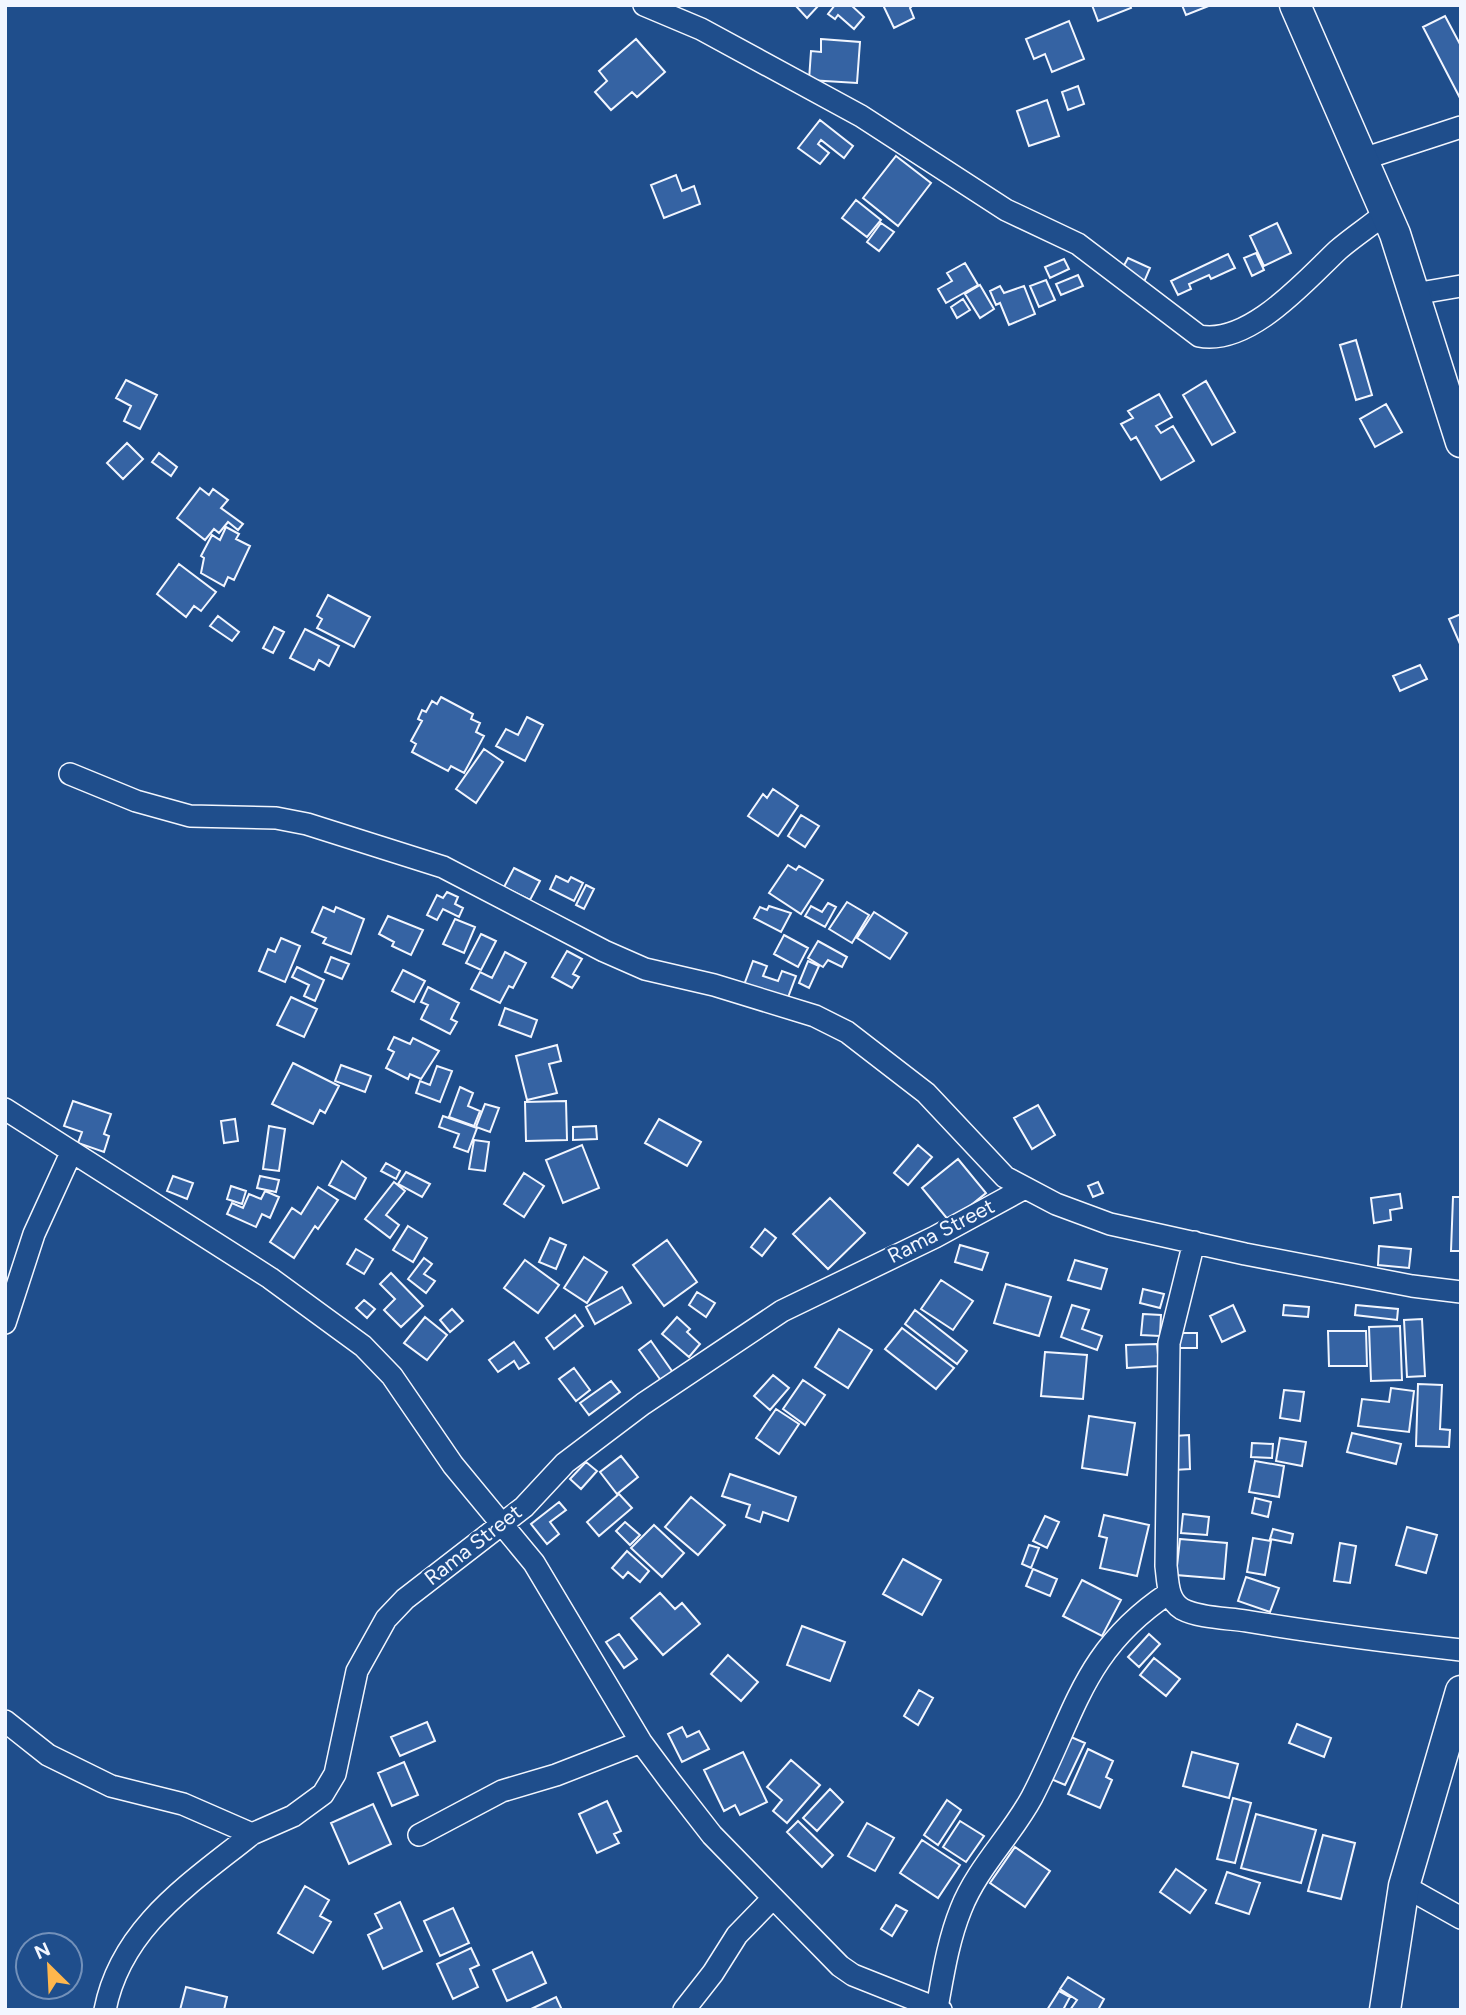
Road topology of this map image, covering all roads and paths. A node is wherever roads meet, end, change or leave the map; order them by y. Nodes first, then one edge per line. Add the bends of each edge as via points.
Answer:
1 (644, 5) edge
2 (1295, 5) edge
3 (1461, 127) edge
4 (1363, 159) junction
5 (1386, 213) junction
6 (1461, 286) edge
7 (1414, 294) junction
8 (1461, 442) edge
9 (70, 774) dead end
10 (5, 1109) edge
11 (71, 1153) junction
12 (1023, 1189) junction
13 (1194, 1241) junction
14 (1461, 1292) edge
15 (5, 1323) edge
16 (502, 1525) junction
17 (1169, 1593) junction
18 (1461, 1650) edge
19 (1461, 1691) edge
20 (5, 1721) edge
21 (641, 1742) junction
22 (252, 1834) junction
23 (419, 1835) dead end
24 (1404, 1886) junction
25 (772, 1899) junction
26 (1461, 1918) edge
27 (939, 2009) edge
28 (105, 2010) edge
29 (684, 2010) edge
30 (1385, 2010) edge

1 - 5 street via 701,29 861,116 1006,210 1078,244 1199,336 1221,337 1284,303
2 - 4 main road
3 - 4 street
4 - 5 main road
5 - 7 main road
6 - 7 street
7 - 8 main road
9 - 12 street via 136,801 190,816 276,818 307,824 443,867 646,969 815,1016 848,1032 926,1093 1005,1177
10 - 11 street
11 - 15 street via 34,1234
11 - 16 street via 270,1278 363,1346 392,1376 453,1465
12 - 13 street via 1110,1224
12 - 16 street, Rama Street via 782,1311 643,1404 565,1463
13 - 14 street
13 - 17 street via 1169,1343 1165,1495
16 - 21 street via 534,1563
16 - 22 street, Rama Street via 405,1599 386,1619 357,1671 335,1774 323,1794 293,1816
17 - 18 street via 1184,1610 1212,1616
17 - 27 street via 1136,1615 1115,1638 1075,1698 1033,1795 961,1909 946,1958
19 - 24 main road
20 - 22 street via 48,1755 111,1786 183,1804
21 - 23 street via 502,1791
21 - 25 street via 712,1835
22 - 28 street, Rama Street via 154,1914 111,1980
24 - 26 street
24 - 30 main road
25 - 27 street via 853,1975
25 - 29 street via 737,1935

